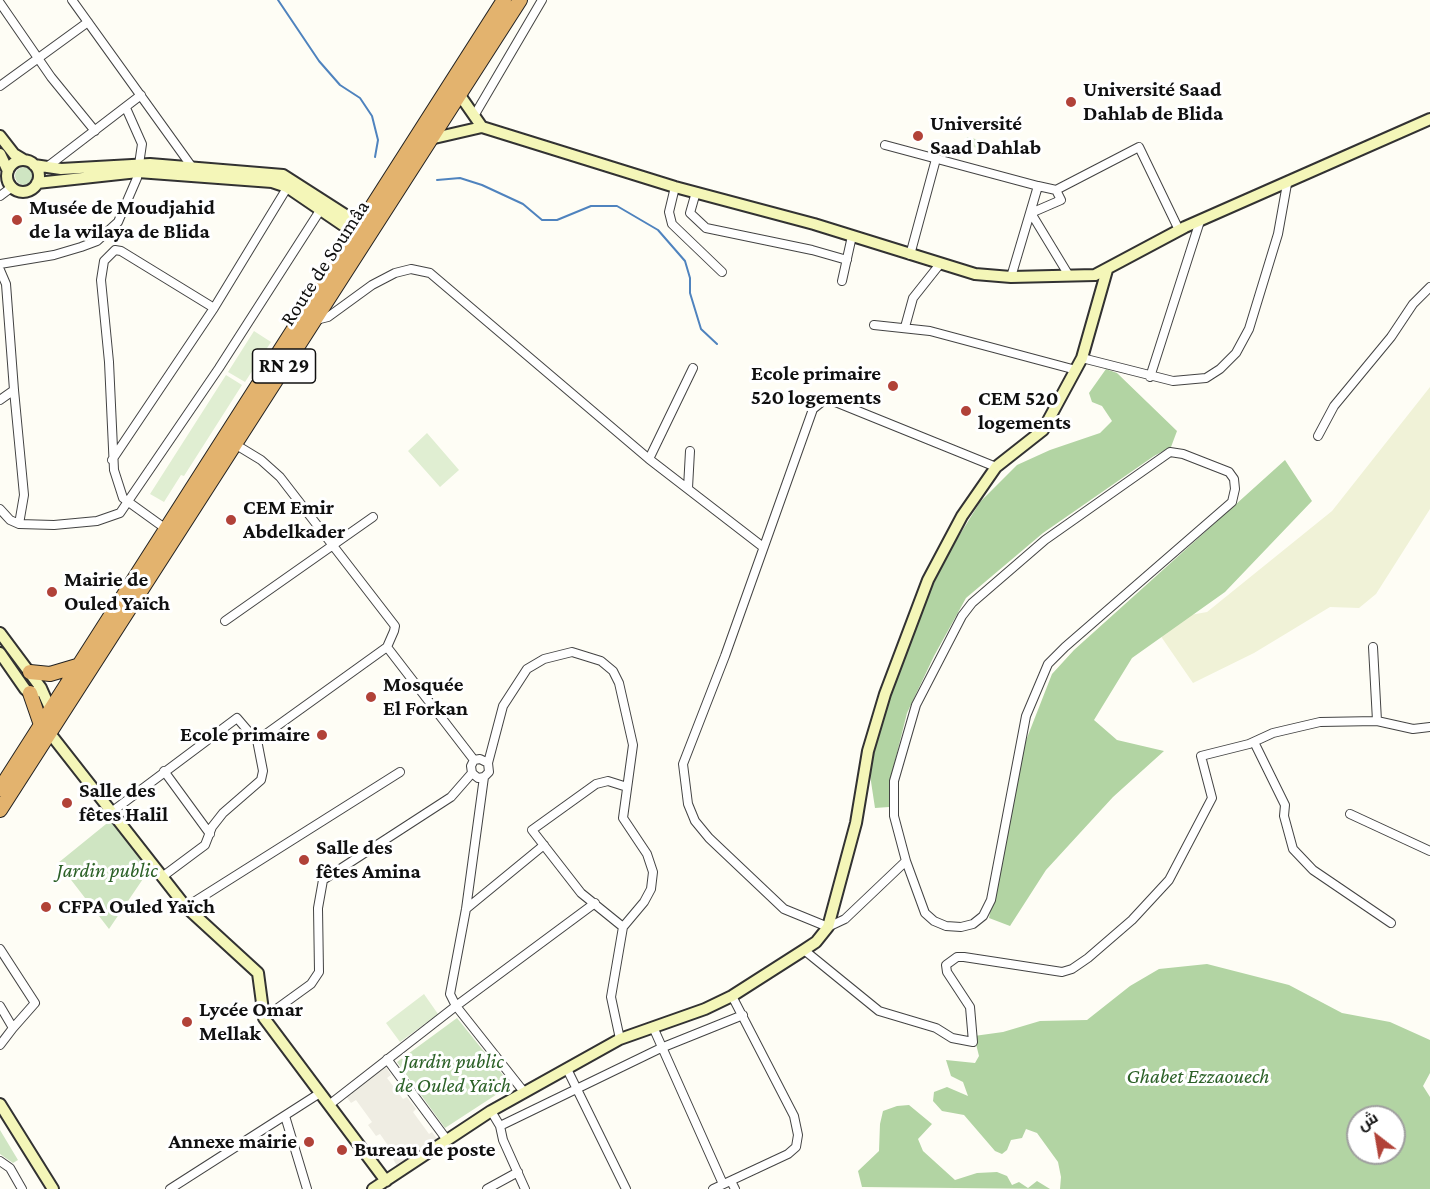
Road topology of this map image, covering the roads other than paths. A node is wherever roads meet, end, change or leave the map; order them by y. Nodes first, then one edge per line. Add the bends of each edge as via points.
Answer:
1 (72, 0) edge
2 (504, 0) edge
3 (520, 0) edge
4 (542, 0) edge
5 (0, 3) edge
6 (88, 22) junction
7 (39, 60) junction
8 (0, 86) edge
9 (459, 94) junction
10 (141, 95) junction
11 (126, 108) junction
12 (474, 116) junction
13 (1430, 119) edge
14 (482, 127) junction
15 (95, 131) junction
16 (0, 136) edge
17 (430, 139) junction
18 (885, 145) dead end
19 (0, 154) edge
20 (936, 159) junction
21 (29, 162) junction
22 (192, 167) junction
23 (46, 168) junction
24 (138, 168) junction
25 (8, 171) junction
26 (37, 183) junction
27 (290, 183) junction
28 (1287, 184) junction
29 (1038, 186) junction
30 (12, 187) junction
31 (675, 187) junction
32 (1056, 190) junction
33 (696, 192) junction
34 (0, 196) edge
35 (321, 209) junction
36 (1031, 213) junction
37 (1200, 221) junction
38 (358, 229) junction
39 (1179, 230) junction
40 (852, 236) junction
41 (910, 255) junction
42 (847, 260) junction
43 (0, 264) edge
44 (940, 264) junction
45 (1107, 270) junction
46 (722, 272) dead end
47 (1, 273) edge
48 (1068, 274) junction
49 (1011, 277) junction
50 (842, 281) dead end
51 (1430, 287) edge
52 (214, 308) junction
53 (307, 319) junction
54 (874, 325) dead end
55 (905, 327) junction
56 (1082, 358) junction
57 (693, 368) dead end
58 (1076, 370) junction
59 (1150, 377) junction
60 (14, 390) junction
61 (0, 400) edge
62 (1318, 436) dead end
63 (229, 441) junction
64 (690, 451) dead end
65 (649, 459) junction
66 (112, 460) junction
67 (996, 467) junction
68 (688, 488) junction
69 (127, 503) junction
70 (0, 509) edge
71 (373, 517) dead end
72 (19, 524) junction
73 (166, 529) junction
74 (334, 546) junction
75 (763, 547) junction
76 (225, 621) dead end
77 (0, 633) edge
78 (387, 647) junction
79 (1373, 647) dead end
80 (0, 653) edge
81 (77, 666) junction
82 (30, 672) junction
83 (35, 691) junction
84 (50, 707) junction
85 (1377, 721) junction
86 (48, 727) junction
87 (1430, 727) edge
88 (257, 740) junction
89 (1254, 742) junction
90 (474, 760) junction
91 (488, 763) junction
92 (164, 771) junction
93 (400, 772) dead end
94 (472, 773) junction
95 (484, 777) junction
96 (627, 787) junction
97 (0, 789) edge
98 (0, 810) edge
99 (110, 813) junction
100 (1350, 814) dead end
101 (210, 834) junction
102 (543, 845) junction
103 (1430, 851) edge
104 (906, 861) junction
105 (162, 878) junction
106 (594, 903) junction
107 (186, 907) junction
108 (466, 909) junction
109 (1391, 923) dead end
110 (623, 927) junction
111 (828, 927) junction
112 (0, 949) edge
113 (804, 950) junction
114 (732, 996) junction
115 (0, 1006) edge
116 (456, 1006) junction
117 (743, 1015) junction
118 (264, 1018) junction
119 (653, 1027) junction
120 (14, 1028) junction
121 (620, 1039) junction
122 (0, 1045) edge
123 (661, 1048) junction
124 (387, 1059) junction
125 (567, 1069) junction
126 (577, 1089) junction
127 (524, 1092) junction
128 (320, 1093) junction
129 (0, 1104) edge
130 (329, 1105) junction
131 (491, 1111) junction
132 (285, 1116) junction
133 (500, 1126) junction
134 (447, 1140) junction
135 (0, 1161) edge
136 (518, 1172) junction
137 (386, 1181) junction
138 (727, 1183) junction
139 (22, 1189) edge
140 (53, 1189) edge
141 (170, 1189) edge
142 (307, 1189) edge
143 (373, 1189) edge
144 (487, 1189) edge
145 (525, 1189) edge
146 (626, 1189) edge
147 (713, 1189) edge
148 (735, 1189) edge

1 - 6 street
2 - 38 highway, Route de Soumâa / RN 29
3 - 9 highway, Route de Soumâa / RN 29
4 - 12 street
5 - 7 street
6 - 7 street
6 - 10 street
7 - 8 street
7 - 15 street
9 - 12 street
9 - 17 highway, Route de Soumâa / RN 29
10 - 11 street
10 - 22 street
11 - 15 street
11 - 24 street via 142,144
12 - 14 street
13 - 28 street
14 - 17 street
14 - 31 street
15 - 23 street
16 - 21 street via 14,154
17 - 53 highway, Route de Soumâa / RN 29
18 - 20 street
19 - 25 street
20 - 29 street
20 - 41 street
21 - 23 street
21 - 25 street via 15,163
21 - 26 street via 39,175
22 - 24 street
22 - 27 street via 273,174
23 - 24 street
24 - 26 street
24 - 27 street
24 - 43 street via 125,210 97,241 54,255
25 - 30 street
26 - 30 street via 25,191
27 - 35 street
27 - 38 street
27 - 52 street
28 - 37 street
28 - 59 street via 1278,234 1249,329 1236,353 1206,378 1192,381
29 - 32 street
29 - 36 street
30 - 34 street
31 - 33 street
31 - 46 street via 669,212 672,224
32 - 36 street via 1061,200
32 - 39 street via 1139,147
33 - 40 street
33 - 42 street via 690,213 706,228
35 - 38 street
35 - 69 street
36 - 48 street
36 - 49 street
37 - 39 street
37 - 59 street
38 - 53 highway, Route de Soumâa / RN 29
39 - 45 street
40 - 41 street
40 - 42 street
41 - 44 street
42 - 50 street
44 - 49 street via 975,274
44 - 55 street via 913,298
45 - 48 street via 1095,275
45 - 56 street
47 - 60 street
48 - 49 street
51 - 62 street via 1334,406
52 - 66 street
52 - 66 street via 121,250 115,250 104,261 101,279
53 - 63 highway, Route de Soumâa / RN 29
53 - 65 street via 328,317 395,273 411,269 430,273
54 - 55 street
55 - 58 street
56 - 58 street
56 - 59 street
57 - 65 street
58 - 67 street via 1043,430
60 - 61 street
60 - 72 street via 24,479
63 - 73 highway, Route de Soumâa / RN 29
63 - 74 street via 272,468
63 - 86 highway, Route de Soumâa / RN 29
64 - 68 street
65 - 68 street
66 - 69 street via 118,490
67 - 75 street via 833,401 823,401 813,409
67 - 111 street via 962,516 928,580 885,694
68 - 75 street
69 - 72 street via 120,513 98,521
69 - 73 street
70 - 72 street
71 - 74 street
73 - 81 highway, Route de Soumâa / RN 29
74 - 76 street
74 - 78 street via 395,626
75 - 111 street via 683,764 683,777 695,821 710,838 773,901
77 - 82 street
78 - 88 street
78 - 90 street
79 - 85 street
80 - 83 street
81 - 82 highway via 50,674
81 - 84 highway, Route de Soumâa / RN 29
82 - 83 street
83 - 84 street
83 - 86 highway
84 - 86 highway, Route de Soumâa / RN 29
85 - 87 street via 1413,729
85 - 89 street via 1320,722 1273,733
86 - 97 highway, RN 29
86 - 98 highway, RN 29
86 - 99 street
88 - 92 street via 237,718
88 - 101 street via 263,777 223,813
89 - 109 street via 1285,805 1293,849 1313,870
89 - 113 street via 1201,756 1212,798 1169,880 1132,920 1088,958 1062,972 964,957 946,965 970,1007 973,1042 879,1011
90 - 91 street
90 - 94 street
91 - 95 street via 489,772
91 - 96 street via 503,706 526,669 544,659 572,652 602,661 619,683 633,745
92 - 99 street
92 - 101 street
93 - 107 street
94 - 95 street
94 - 118 street via 452,797 323,880 318,908 319,972 311,984
95 - 108 street
96 - 102 street via 608,780 597,784 532,830
96 - 110 street via 623,818 647,854 653,872 644,902
99 - 105 street
100 - 103 street
101 - 105 street via 205,845
102 - 106 street via 581,893
102 - 108 street
104 - 104 street via 894,816 896,772 916,705 972,603 1045,540 1170,452 1228,472 1234,478 1232,502 1048,664 1026,716 992,900 983,916 961,927 934,921 925,913
104 - 111 street via 844,919
105 - 107 street
106 - 110 street
106 - 116 street
107 - 118 street via 258,973
108 - 116 street via 450,994
110 - 121 street via 611,997
111 - 113 street
112 - 120 street via 35,1003
113 - 114 street
114 - 117 street
114 - 119 street
115 - 120 street
116 - 124 street
116 - 127 street
117 - 123 street
117 - 138 street via 794,1116 798,1135 796,1147 788,1154
118 - 128 street
119 - 121 street
119 - 123 street
120 - 122 street
121 - 125 street
123 - 126 street
123 - 138 street
124 - 130 street
124 - 134 street
125 - 126 street
125 - 127 street
126 - 133 street
126 - 146 street
127 - 131 street
128 - 130 street
128 - 132 street
129 - 140 street
130 - 137 street
131 - 133 street
131 - 134 street
132 - 141 street
132 - 142 street
133 - 136 street
134 - 137 street
135 - 139 street via 10,1168
136 - 144 street
136 - 145 street
137 - 143 street
138 - 147 street
138 - 148 street

